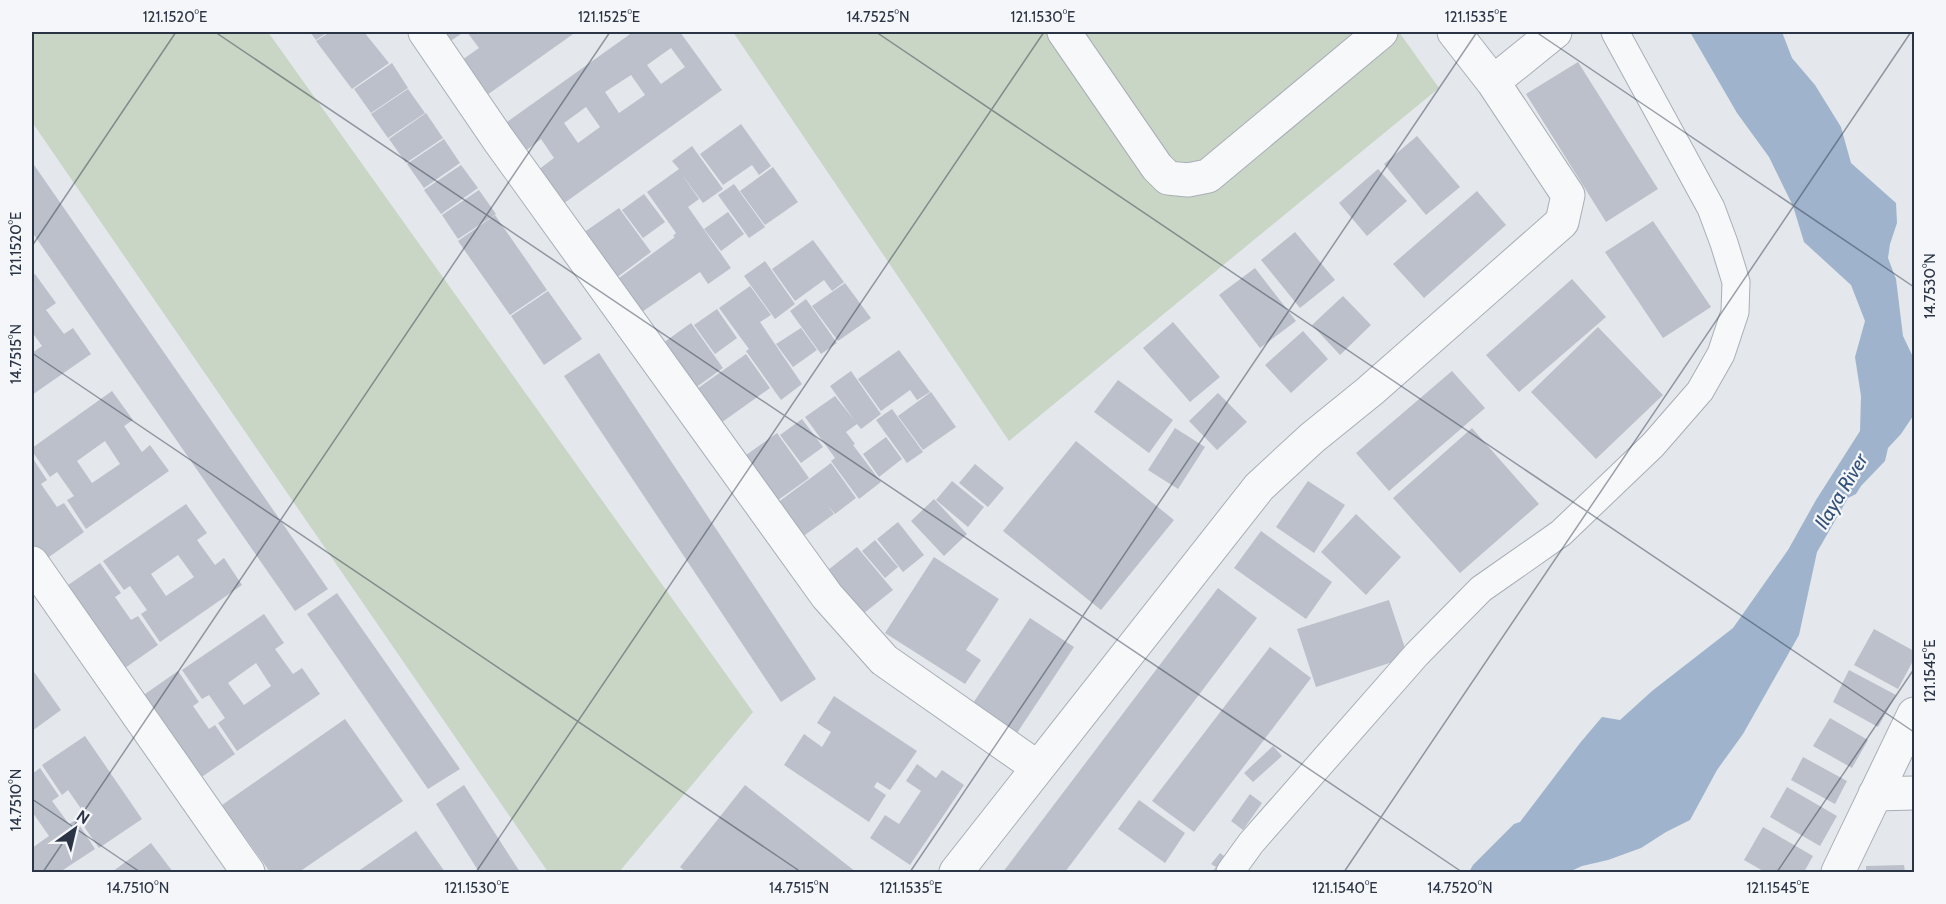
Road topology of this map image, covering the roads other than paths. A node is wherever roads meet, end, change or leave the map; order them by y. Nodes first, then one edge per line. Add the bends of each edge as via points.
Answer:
1 (425, 32) edge
2 (1064, 32) edge
3 (1381, 32) edge
4 (1454, 32) edge
5 (1555, 32) edge
6 (1615, 32) edge
7 (1492, 82) junction
8 (32, 563) edge
9 (1914, 714) edge
10 (1037, 767) junction
11 (1914, 793) edge
12 (1875, 794) junction
13 (248, 873) edge
14 (956, 873) edge
15 (1230, 873) edge
16 (1838, 873) edge

1 - 10 street via 827,596 884,660
2 - 3 street via 1157,167 1168,178 1188,180 1208,176
4 - 7 street
5 - 7 street
6 - 15 lane via 1711,208 1724,243 1736,282 1735,312 1720,354 1700,390 1653,444 1561,533 1481,589 1417,654 1251,843
7 - 10 street via 1568,195 1562,222 1259,487
8 - 13 street
9 - 12 street
10 - 14 street
11 - 12 street
12 - 16 street

